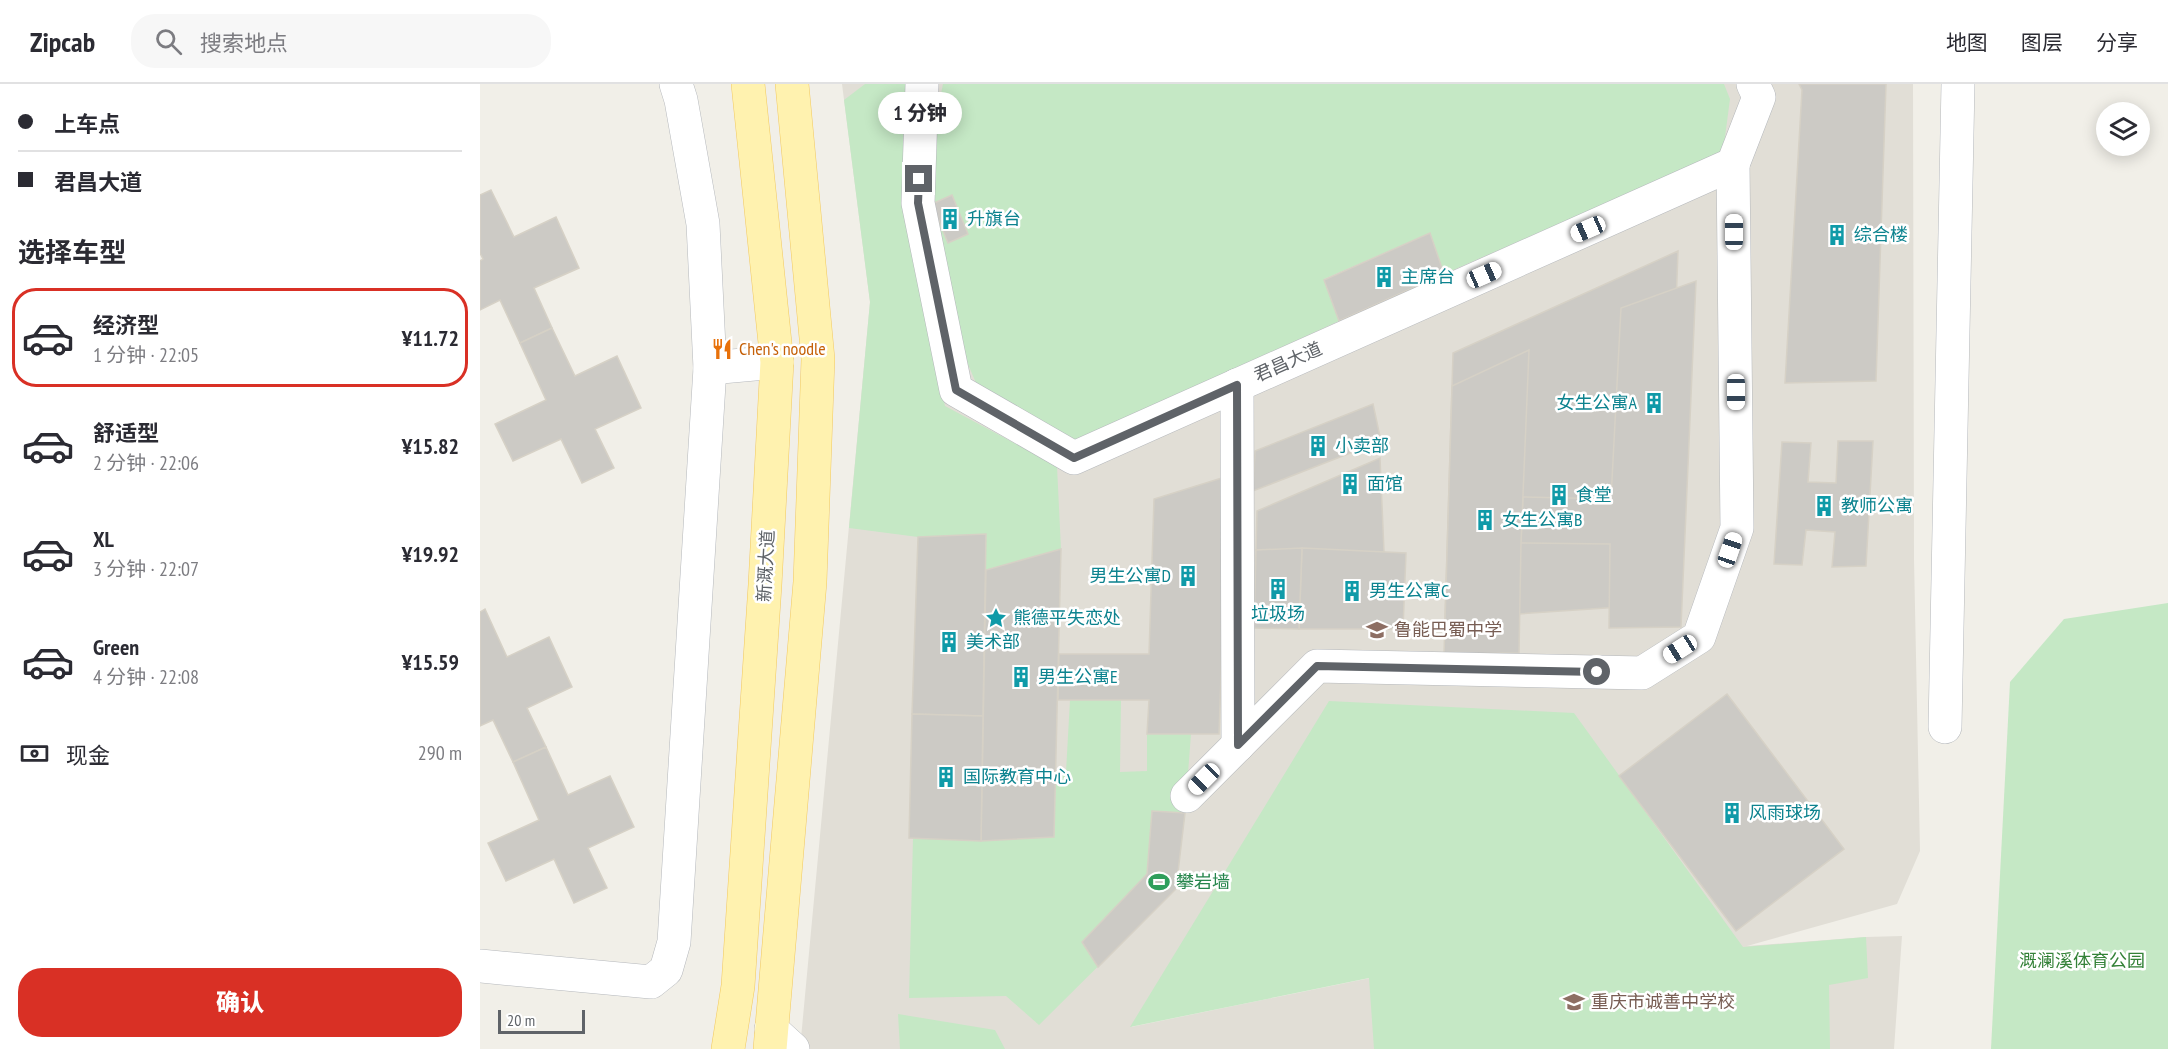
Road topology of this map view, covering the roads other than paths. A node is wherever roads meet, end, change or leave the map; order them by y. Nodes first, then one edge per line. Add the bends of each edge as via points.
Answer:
1 (676, 84) edge
2 (748, 84) edge
3 (792, 84) edge
4 (922, 84) edge
5 (1753, 84) edge
6 (1958, 84) edge
7 (1733, 164) junction
8 (777, 362) junction
9 (710, 368) junction
10 (1237, 385) junction
11 (1945, 727) dead end
12 (1238, 745) junction
13 (1187, 796) dead end
14 (480, 966) edge
15 (778, 1042) edge
16 (728, 1049) edge

1 - 9 street via 703,225
2 - 8 main road, 新溉大道
3 - 15 main road via 818,359 810,582
4 - 10 street, 君昌大道 via 918,203 956,390 1074,458
5 - 7 street via 1758,97
6 - 11 street
7 - 10 street, 君昌大道
7 - 12 street via 1737,528 1700,637 1642,673 1317,666
8 - 9 street
8 - 16 main road, 新溉大道 via 738,986
9 - 14 street via 674,942 666,970 651,982
10 - 12 street
12 - 13 street

